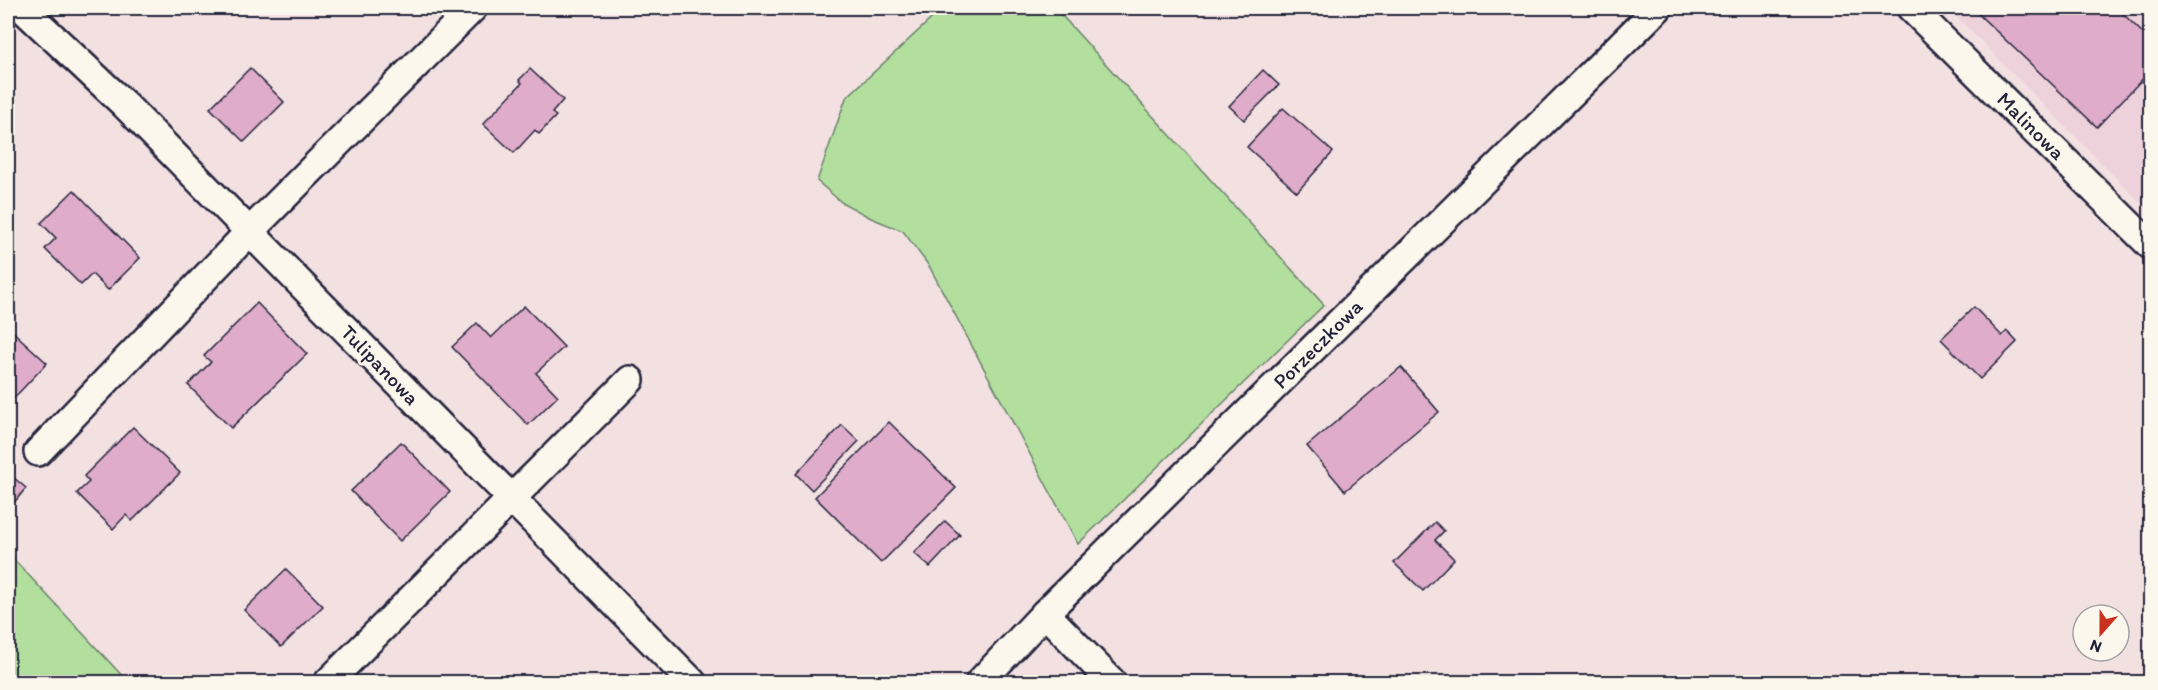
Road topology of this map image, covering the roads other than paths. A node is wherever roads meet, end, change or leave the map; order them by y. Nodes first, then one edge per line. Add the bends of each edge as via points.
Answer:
1 (22, 8) edge
2 (473, 8) edge
3 (1658, 8) edge
4 (1911, 8) edge
5 (249, 232) junction
6 (2151, 245) edge
7 (630, 380) dead end
8 (39, 452) dead end
9 (511, 498) junction
10 (1045, 613) junction
11 (328, 682) edge
12 (692, 682) edge
13 (980, 682) edge
14 (1112, 682) edge

1 - 5 street, Tulipanowa via 125,105
2 - 5 street
3 - 10 street, Porzeczkowa
4 - 6 street, Malinowa
5 - 8 street
5 - 9 street, Tulipanowa
7 - 9 street
9 - 11 street
9 - 12 street, Tulipanowa
10 - 13 street, Porzeczkowa
10 - 14 street

